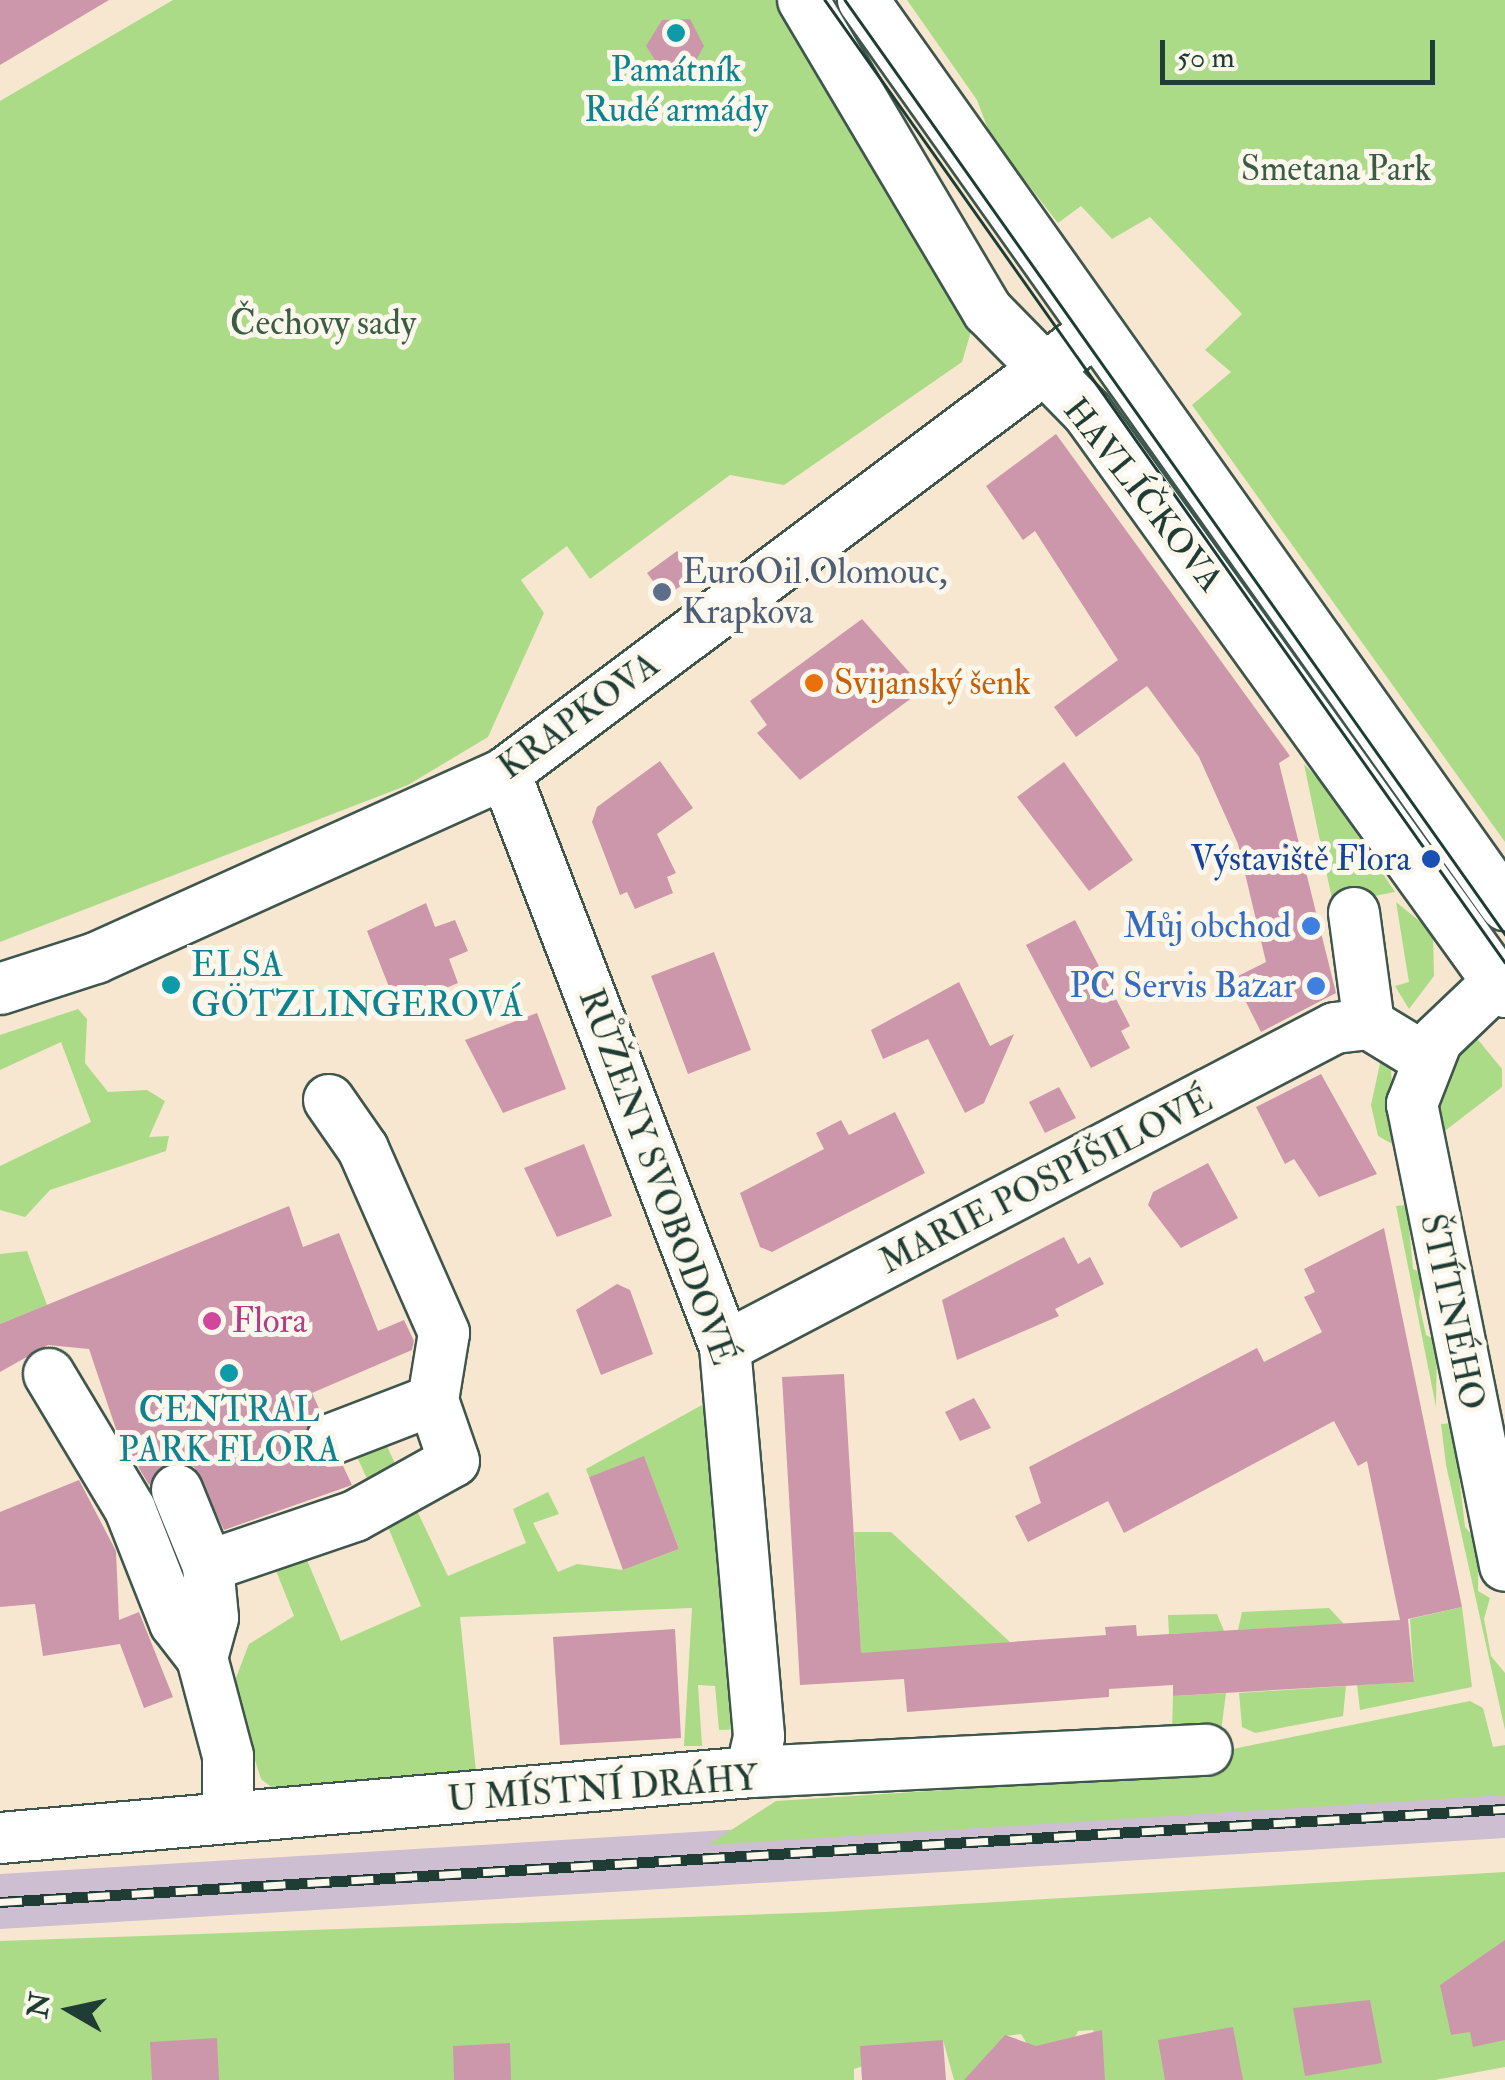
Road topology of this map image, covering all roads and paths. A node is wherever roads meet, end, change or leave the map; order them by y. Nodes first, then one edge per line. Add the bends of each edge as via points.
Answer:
1 (802, 0) edge
2 (863, 0) edge
3 (1095, 331) junction
4 (1041, 370) junction
5 (505, 773) junction
6 (1505, 905) edge
7 (1354, 913) dead end
8 (1502, 983) edge
9 (0, 989) edge
10 (1369, 1024) junction
11 (1425, 1058) junction
12 (329, 1100) dead end
13 (728, 1361) junction
14 (49, 1374) dead end
15 (432, 1400) junction
16 (332, 1439) dead end
17 (176, 1490) dead end
18 (208, 1566) junction
19 (1505, 1566) edge
20 (202, 1658) junction
21 (1206, 1750) dead end
22 (751, 1772) junction
23 (228, 1818) junction
24 (0, 1838) edge

1 - 4 street, HAVLÍČKOVA via 988,311
2 - 3 street, HAVLÍČKOVA
3 - 4 street, KRAPKOVA
3 - 6 street, HAVLÍČKOVA
4 - 5 street, KRAPKOVA
4 - 8 street, HAVLÍČKOVA via 1120,457
5 - 9 street, KRAPKOVA via 96,958
5 - 13 street, RŮŽENY SVOBODOVÉ
7 - 10 street
8 - 11 street
10 - 11 street
10 - 13 street, MARIE POSPÍŠILOVÉ via 1335,1028
11 - 19 street, ŠTÍTNÉHO via 1414,1120
12 - 15 street via 364,1149 444,1333
13 - 22 street, RŮŽENY SVOBODOVÉ via 759,1737
14 - 20 street via 130,1509 175,1623
15 - 16 street
15 - 18 street via 454,1461 355,1516
17 - 18 street
18 - 20 street via 213,1618
20 - 23 street via 228,1756
21 - 22 street, U MÍSTNÍ DRÁHY
22 - 23 street, U MÍSTNÍ DRÁHY
23 - 24 street, U MÍSTNÍ DRÁHY

